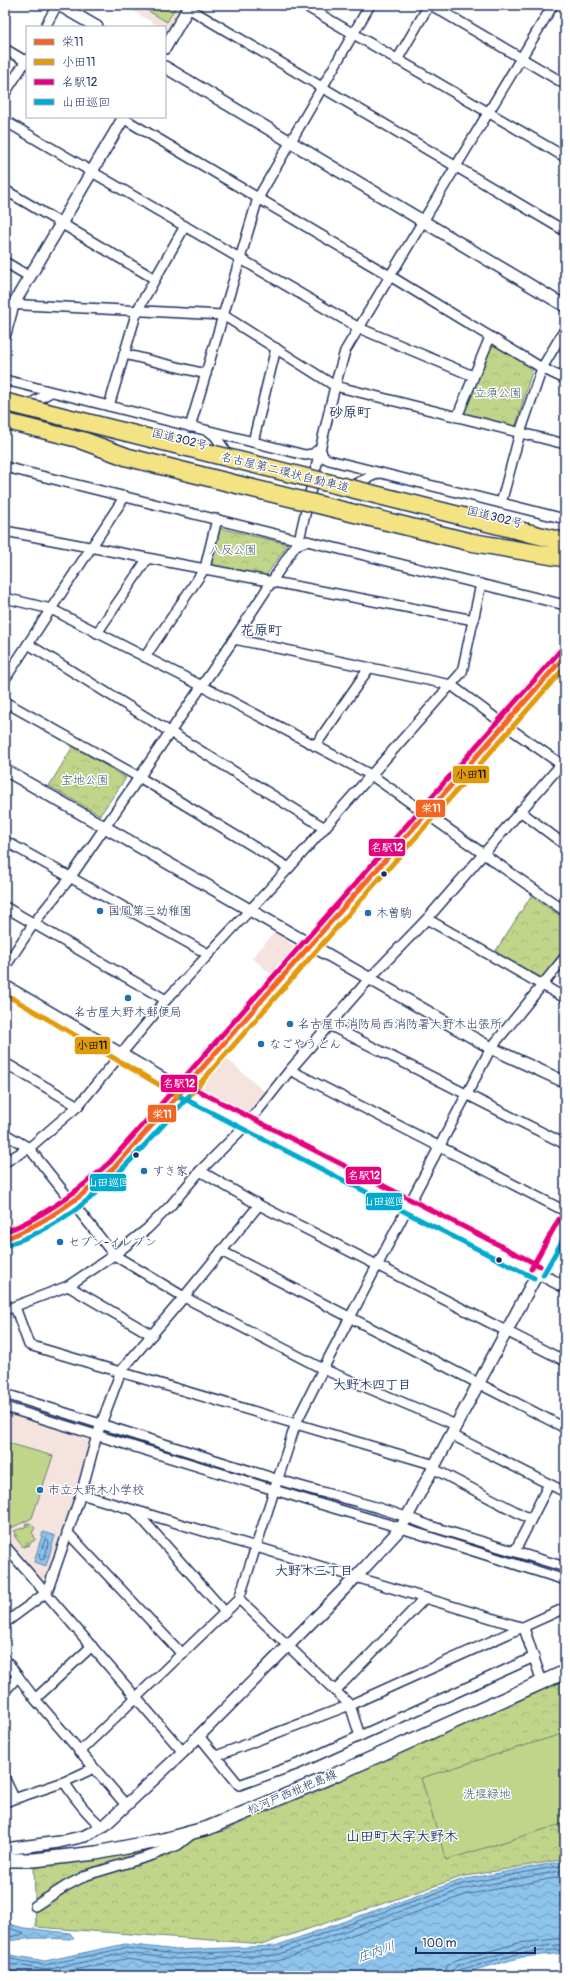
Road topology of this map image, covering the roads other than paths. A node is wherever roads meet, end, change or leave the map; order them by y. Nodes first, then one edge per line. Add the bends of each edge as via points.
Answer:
1 (58, 5) edge
2 (304, 5) edge
3 (370, 5) edge
4 (430, 5) edge
5 (553, 5) edge
6 (189, 6) edge
7 (46, 26) edge
8 (95, 26) edge
9 (353, 34) junction
10 (166, 46) edge
11 (5, 49) edge
12 (520, 59) junction
13 (26, 60) edge
14 (397, 60) junction
15 (26, 62) edge
16 (166, 68) edge
17 (565, 83) edge
18 (321, 88) junction
19 (5, 93) edge
20 (488, 113) junction
21 (123, 118) edge
22 (5, 121) edge
23 (290, 141) junction
24 (565, 157) edge
25 (457, 166) junction
26 (92, 172) junction
27 (5, 190) edge
28 (258, 198) junction
29 (423, 221) junction
30 (61, 225) junction
31 (185, 226) junction
32 (565, 231) edge
33 (240, 258) junction
34 (5, 262) edge
35 (390, 276) junction
36 (30, 277) junction
37 (155, 279) junction
38 (9, 305) edge
39 (565, 306) edge
40 (137, 310) junction
41 (223, 315) junction
42 (359, 328) junction
43 (565, 329) edge
44 (5, 334) edge
45 (490, 337) junction
46 (276, 348) junction
47 (124, 354) junction
48 (542, 368) junction
49 (206, 374) junction
50 (473, 376) junction
51 (565, 379) edge
52 (5, 380) edge
53 (334, 386) junction
54 (51, 392) junction
55 (5, 395) edge
56 (5, 402) edge
57 (33, 402) junction
58 (109, 406) junction
59 (5, 414) edge
60 (457, 417) junction
61 (5, 421) edge
62 (190, 426) junction
63 (207, 430) junction
64 (520, 433) junction
65 (81, 440) junction
66 (253, 442) junction
67 (565, 444) edge
68 (320, 448) junction
69 (225, 450) junction
70 (5, 467) edge
71 (315, 472) junction
72 (379, 473) junction
73 (357, 483) junction
74 (125, 496) junction
75 (309, 496) junction
76 (502, 503) junction
77 (217, 519) junction
78 (565, 519) edge
79 (5, 530) edge
80 (565, 534) edge
81 (298, 542) junction
82 (565, 542) edge
83 (91, 547) junction
84 (565, 552) edge
85 (148, 558) junction
86 (565, 559) edge
87 (205, 568) junction
88 (273, 581) junction
89 (482, 584) junction
90 (5, 598) edge
91 (565, 605) edge
92 (51, 609) junction
93 (474, 620) junction
94 (97, 633) junction
95 (234, 639) junction
96 (28, 644) junction
97 (565, 656) edge
98 (145, 657) junction
99 (369, 668) junction
100 (5, 679) edge
101 (451, 685) junction
102 (202, 686) junction
103 (5, 702) edge
104 (505, 725) junction
105 (170, 732) junction
106 (315, 746) junction
107 (564, 764) edge
108 (5, 770) edge
109 (371, 776) junction
110 (139, 777) junction
111 (520, 812) junction
112 (426, 814) junction
113 (104, 827) junction
114 (325, 828) junction
115 (5, 841) edge
116 (565, 845) edge
117 (484, 853) junction
118 (289, 868) junction
119 (70, 878) junction
120 (5, 907) edge
121 (249, 910) junction
122 (565, 911) edge
123 (427, 919) junction
124 (34, 923) junction
125 (311, 947) junction
126 (208, 954) junction
127 (565, 957) edge
128 (5, 966) edge
129 (370, 978) junction
130 (543, 985) junction
131 (5, 986) edge
132 (565, 998) edge
133 (166, 1000) junction
134 (329, 1025) junction
135 (491, 1048) junction
136 (121, 1054) junction
137 (5, 1063) edge
138 (290, 1070) junction
139 (565, 1082) edge
140 (184, 1091) junction
141 (467, 1095) junction
142 (78, 1106) junction
143 (248, 1123) junction
144 (5, 1134) edge
145 (565, 1144) edge
146 (440, 1146) junction
147 (29, 1148) junction
148 (5, 1162) edge
149 (200, 1171) junction
150 (72, 1204) junction
151 (259, 1204) junction
152 (407, 1206) junction
153 (565, 1212) edge
154 (565, 1222) edge
155 (5, 1239) edge
156 (221, 1251) junction
157 (114, 1255) junction
158 (377, 1265) junction
159 (537, 1272) junction
160 (68, 1286) junction
161 (565, 1287) edge
162 (184, 1297) junction
163 (15, 1307) junction
164 (5, 1310) edge
165 (350, 1317) junction
166 (507, 1330) junction
167 (152, 1335) junction
168 (565, 1361) edge
169 (323, 1370) junction
170 (121, 1371) junction
171 (480, 1384) junction
172 (5, 1394) edge
173 (5, 1406) edge
174 (102, 1423) junction
175 (296, 1424) junction
176 (565, 1428) edge
177 (454, 1430) junction
178 (97, 1435) junction
179 (435, 1467) junction
180 (277, 1480) junction
181 (549, 1484) junction
182 (274, 1490) junction
183 (565, 1492) edge
184 (80, 1494) junction
185 (134, 1510) junction
186 (408, 1517) junction
187 (530, 1519) junction
188 (401, 1528) junction
189 (67, 1532) junction
190 (5, 1546) edge
191 (256, 1547) junction
192 (515, 1551) junction
193 (565, 1567) edge
194 (356, 1577) junction
195 (565, 1580) edge
196 (46, 1592) junction
197 (426, 1598) junction
198 (239, 1599) junction
199 (565, 1608) edge
200 (225, 1612) junction
201 (5, 1623) edge
202 (524, 1628) junction
203 (92, 1646) junction
204 (288, 1646) junction
205 (182, 1654) junction
206 (534, 1657) junction
207 (5, 1659) edge
208 (565, 1672) edge
209 (18, 1676) junction
210 (542, 1682) junction
211 (335, 1691) junction
212 (5, 1692) edge
213 (137, 1698) junction
214 (35, 1699) junction
215 (350, 1705) junction
216 (199, 1736) junction
217 (360, 1736) junction
218 (79, 1752) junction
219 (183, 1752) junction
220 (216, 1756) junction
221 (94, 1768) junction
222 (5, 1779) edge
223 (64, 1782) junction
224 (9, 1800) edge
225 (126, 1805) junction
226 (102, 1827) junction
227 (197, 1831) junction
228 (5, 1849) edge
229 (5, 1860) edge
230 (35, 1906) dead end

1 - 7 street
1 - 8 street
2 - 9 street
3 - 9 street
4 - 12 street
4 - 14 street
5 - 12 street
6 - 10 street
6 - 18 street
9 - 14 street
9 - 18 street
11 - 13 street
12 - 17 street
12 - 20 street
14 - 20 street
15 - 19 street
16 - 23 street
18 - 23 street
18 - 25 street
20 - 24 street
20 - 25 street
21 - 26 street
21 - 28 street
22 - 26 street
23 - 28 street
23 - 29 street
25 - 29 street
25 - 32 street
26 - 30 street
26 - 31 street
27 - 30 street
28 - 33 street
28 - 35 street
29 - 35 street
29 - 39 street
30 - 36 street
30 - 37 street
31 - 33 street
31 - 37 street
33 - 41 street
33 - 42 street
34 - 36 street
35 - 42 street
35 - 45 street
36 - 38 street
37 - 40 street
38 - 40 street
38 - 44 street
40 - 41 street
40 - 47 street
41 - 46 street
41 - 49 street
42 - 50 street
42 - 53 street via 345,351
43 - 48 street
45 - 48 street
45 - 50 street
46 - 53 street
46 - 66 street
47 - 49 street
47 - 58 street
48 - 51 street
48 - 64 street
49 - 62 street
50 - 60 street
52 - 54 street
53 - 60 street
53 - 68 street
54 - 57 street
54 - 58 street
55 - 57 highway, 国道302号
56 - 82 highway, 名古屋第二環状自動車道, bridge
57 - 69 highway, 国道302号
58 - 62 street
59 - 84 highway, 名古屋第二環状自動車道
60 - 64 street
61 - 65 highway, 国道302号
62 - 63 street
63 - 66 street
63 - 69 street
64 - 67 street
64 - 76 street
65 - 75 highway, 国道302号
65 - 86 highway, bridge via 126,457 470,542
66 - 68 street via 305,455 313,454
68 - 71 street
68 - 72 street via 326,459
69 - 71 highway, 国道302号
70 - 74 street
71 - 73 highway, 国道302号
71 - 75 street
72 - 73 street
72 - 76 street
73 - 80 highway, 国道302号
74 - 77 street
74 - 83 street
75 - 81 street
75 - 86 highway, 国道302号
76 - 78 street
77 - 81 street
77 - 87 street
79 - 83 street
81 - 88 street
81 - 89 street via 307,541
83 - 85 street
83 - 92 street
85 - 87 street
85 - 94 street
87 - 88 street
87 - 98 street
88 - 93 street
88 - 95 street
89 - 91 street
89 - 93 street
90 - 92 street
92 - 94 street
92 - 96 street
93 - 101 street via 462,672
94 - 98 street
95 - 99 street
95 - 102 street
96 - 100 street
96 - 105 street
97 - 104 main road
98 - 102 street
99 - 101 street
99 - 106 street
101 - 104 street
101 - 109 street
102 - 105 street
102 - 106 street
103 - 110 street
104 - 107 street
104 - 112 main road
105 - 110 street
105 - 114 street
106 - 109 street
107 - 111 street
108 - 113 street
109 - 112 street
109 - 114 street
110 - 113 street
110 - 118 street
111 - 116 street
111 - 117 street
112 - 117 street
112 - 125 main road
113 - 119 street
113 - 121 street
114 - 118 street
115 - 119 street
117 - 122 street
117 - 123 street
118 - 121 street
119 - 124 street
119 - 126 street
120 - 124 street
121 - 125 street
121 - 126 street
123 - 129 street
123 - 130 street
124 - 128 street
124 - 133 street
125 - 129 street
125 - 140 main road
126 - 133 street
127 - 130 street
129 - 134 street
129 - 135 street
130 - 132 street
130 - 135 street
131 - 136 street
133 - 136 street
134 - 138 street
134 - 141 street
135 - 139 street
135 - 141 street
136 - 140 street
136 - 142 street
137 - 142 street
138 - 143 street
138 - 146 street
140 - 143 street
140 - 150 main road via 115,1168
141 - 145 street
141 - 146 street
142 - 147 street
143 - 149 street
143 - 152 street
144 - 147 street
146 - 152 street
146 - 153 street
147 - 148 street
147 - 150 street
149 - 151 street
149 - 157 street via 147,1229
150 - 155 main road via 42,1222
150 - 157 street
151 - 156 street
151 - 158 street
152 - 158 street
152 - 159 street
154 - 159 street
156 - 162 street
156 - 165 street
157 - 160 street
157 - 162 street
158 - 165 street
158 - 166 street
159 - 161 street
159 - 166 street
160 - 163 street
160 - 167 street
162 - 167 street
162 - 169 street
163 - 164 street
163 - 170 street via 29,1345
165 - 169 street
165 - 171 street
166 - 168 street
166 - 171 street
167 - 170 street
169 - 175 street
169 - 177 street
170 - 174 street
170 - 175 street
171 - 176 street
171 - 177 street
172 - 174 street
173 - 178 street
174 - 178 street
174 - 180 street
175 - 179 street
175 - 180 street
177 - 179 street
177 - 181 street
178 - 182 street
178 - 184 street
179 - 186 street
179 - 187 street
180 - 182 street
180 - 186 street
181 - 183 street
181 - 187 street
182 - 188 street
182 - 191 street
184 - 185 street
184 - 189 street
185 - 191 street
185 - 200 street
186 - 188 street
186 - 192 street
187 - 192 street
188 - 194 street
188 - 195 street
189 - 196 street
189 - 205 street
190 - 196 street
191 - 194 street
191 - 198 street
192 - 193 street
194 - 197 street
194 - 204 street
196 - 201 street
196 - 203 street
197 - 202 street
197 - 211 street
198 - 200 street
198 - 204 street
199 - 202 street
200 - 205 street
202 - 206 street
202 - 215 street
203 - 213 street
203 - 214 street
204 - 211 street
204 - 216 street
205 - 213 street
206 - 210 street
206 - 217 street
207 - 209 street
208 - 210 main road, 松河戸西枇杷島線
209 - 212 street
209 - 214 street
210 - 227 main road, 松河戸西枇杷島線 via 330,1777
211 - 215 street
213 - 218 street
213 - 219 street
214 - 218 street
215 - 217 street
215 - 220 street
216 - 219 street
216 - 220 street
217 - 220 street via 298,1764 239,1784
218 - 221 street
219 - 225 street
221 - 223 street
221 - 225 street
222 - 224 street
223 - 224 street
223 - 226 street via 82,1808
225 - 226 street
226 - 228 street via 79,1838
227 - 229 main road, 松河戸西枇杷島線 via 96,1853 34,1860
227 - 230 street via 178,1845 154,1855 87,1875

